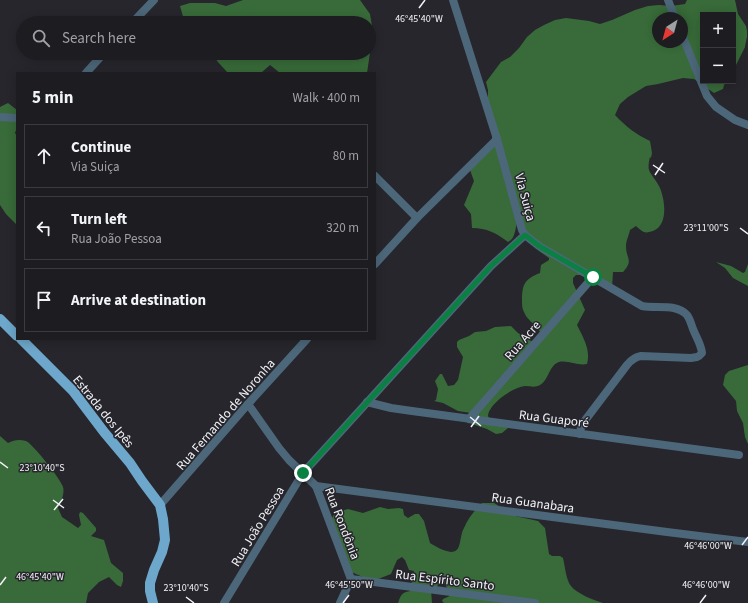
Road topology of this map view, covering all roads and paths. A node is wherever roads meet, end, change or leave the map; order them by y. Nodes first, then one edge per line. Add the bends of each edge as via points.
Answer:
1 (154, 0) edge
2 (453, 0) edge
3 (668, 0) edge
4 (673, 12) edge
5 (139, 16) edge
6 (687, 48) edge
7 (98, 60) edge
8 (87, 72) edge
9 (0, 117) edge
10 (16, 118) edge
11 (748, 125) edge
12 (497, 139) junction
13 (376, 177) edge
14 (417, 218) junction
15 (525, 235) junction
16 (376, 263) edge
17 (593, 277) junction
18 (0, 319) edge
19 (16, 335) edge
20 (22, 340) edge
21 (306, 340) edge
22 (367, 402) junction
23 (248, 404) junction
24 (469, 419) junction
25 (580, 434) junction
26 (739, 455) dead end
27 (303, 473) junction
28 (316, 486) junction
29 (160, 505) junction
30 (748, 542) edge
31 (351, 580) junction
32 (153, 603) edge
33 (224, 603) edge
34 (340, 603) edge
35 (535, 603) edge

1 - 5 street
2 - 12 street, Via Suiça
3 - 4 street
6 - 11 street via 707,96 716,107 735,120
7 - 8 street
9 - 10 street
12 - 14 street
12 - 15 street, Via Suiça
13 - 14 street
14 - 16 street
15 - 17 street, Via Suiça via 539,246
15 - 22 street, Rua João Pessoa via 491,266
17 - 24 street, Rua Acre
17 - 25 street, Via Suiça via 642,306 672,308 686,314 702,353 696,357 686,358 641,356 632,360 583,423
18 - 19 main road
20 - 29 main road, Estrada dos Ipês via 73,391
21 - 23 street, Rua Fernando de Noronha
22 - 24 street, Rua Guaporé
22 - 27 street, Rua João Pessoa
23 - 27 street, Rua Rondônia via 279,448
23 - 29 street, Rua Fernando de Noronha
24 - 25 street, Rua Guaporé
25 - 26 street, Rua Guaporé
27 - 28 street, Rua Rondônia
27 - 33 street, Rua João Pessoa
28 - 30 street, Rua Guanabara
28 - 31 street, Rua Rondônia
29 - 32 main road via 165,540 150,583
31 - 34 street
31 - 35 street, Rua Espírito Santo

